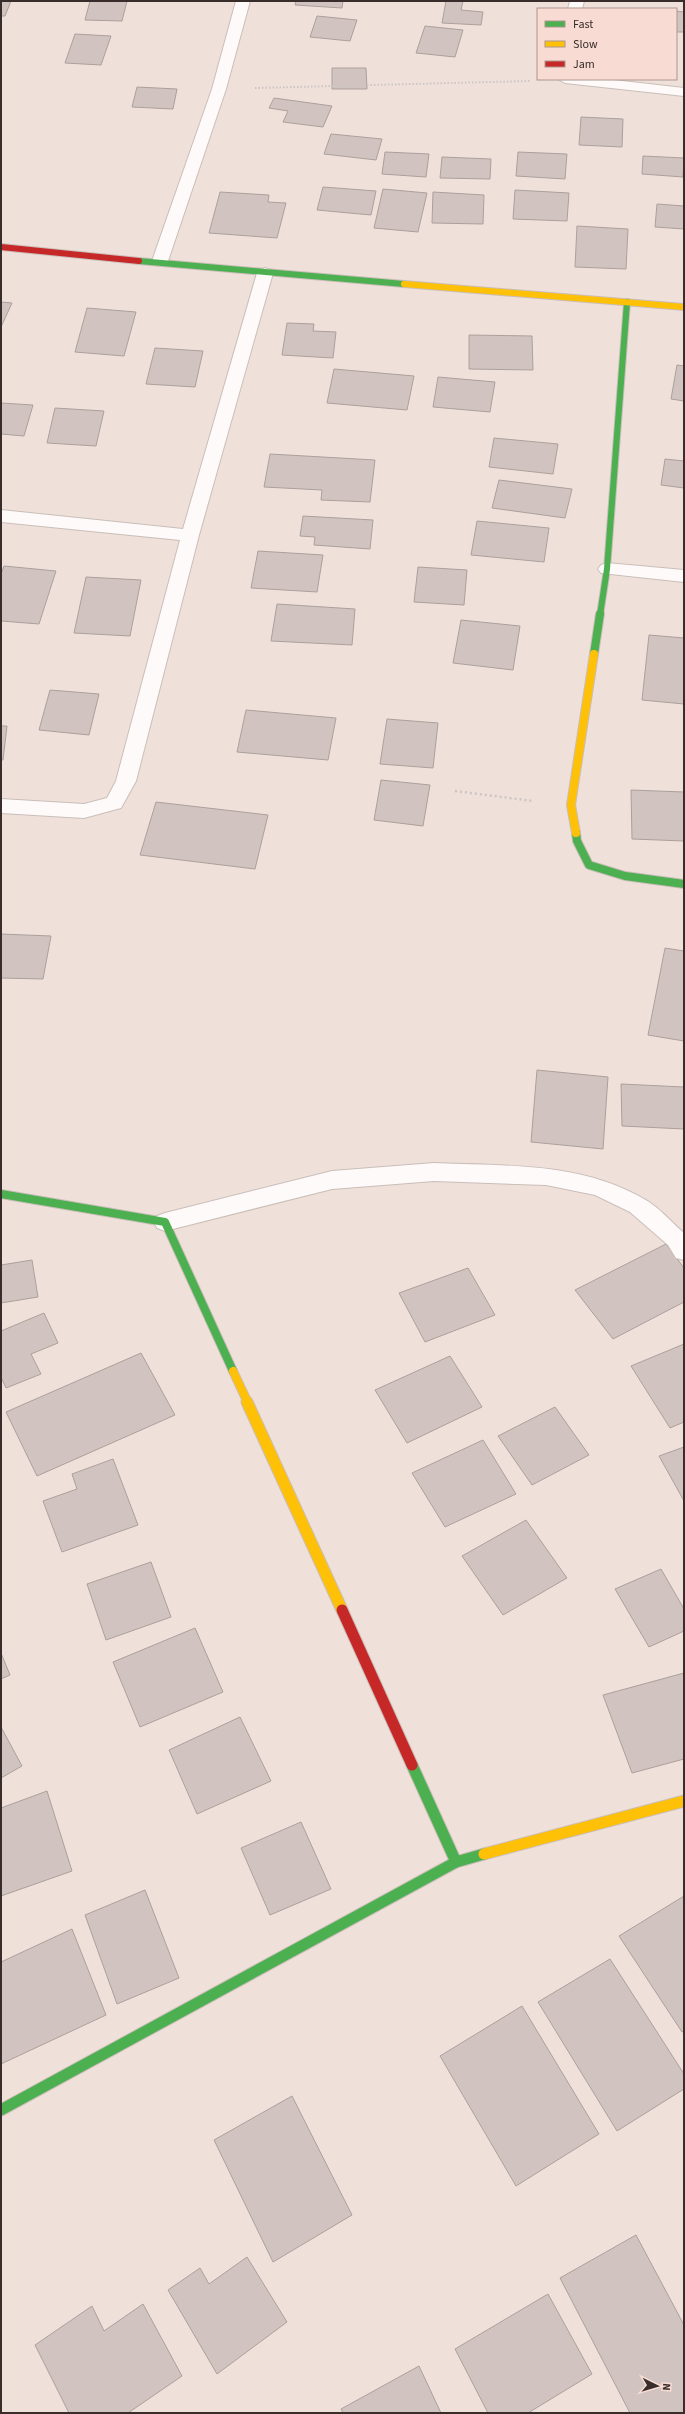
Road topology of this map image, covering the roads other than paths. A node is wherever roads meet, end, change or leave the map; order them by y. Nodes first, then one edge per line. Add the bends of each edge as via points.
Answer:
1 (243, 1) edge
2 (565, 80) edge
3 (684, 92) edge
4 (1, 247) edge
5 (160, 261) junction
6 (265, 273) junction
7 (628, 302) junction
8 (684, 307) edge
9 (1, 516) edge
10 (190, 535) junction
11 (607, 568) junction
12 (684, 576) edge
13 (1, 806) edge
14 (684, 884) edge
15 (1, 1194) edge
16 (165, 1222) junction
17 (684, 1251) edge
18 (684, 1800) edge
19 (456, 1862) junction
20 (1, 2110) edge

1 - 5 street via 219,89
2 - 3 street
4 - 5 street
5 - 6 street
6 - 7 street
6 - 10 street
7 - 8 street
7 - 11 street
9 - 10 street
10 - 13 street via 126,780 114,803 84,811
11 - 12 street
11 - 14 street via 571,805 577,841 589,865 625,876
15 - 16 street
16 - 17 street via 332,1180 434,1172 546,1176 599,1187 638,1206 676,1239
16 - 19 street
18 - 19 street
19 - 20 street

